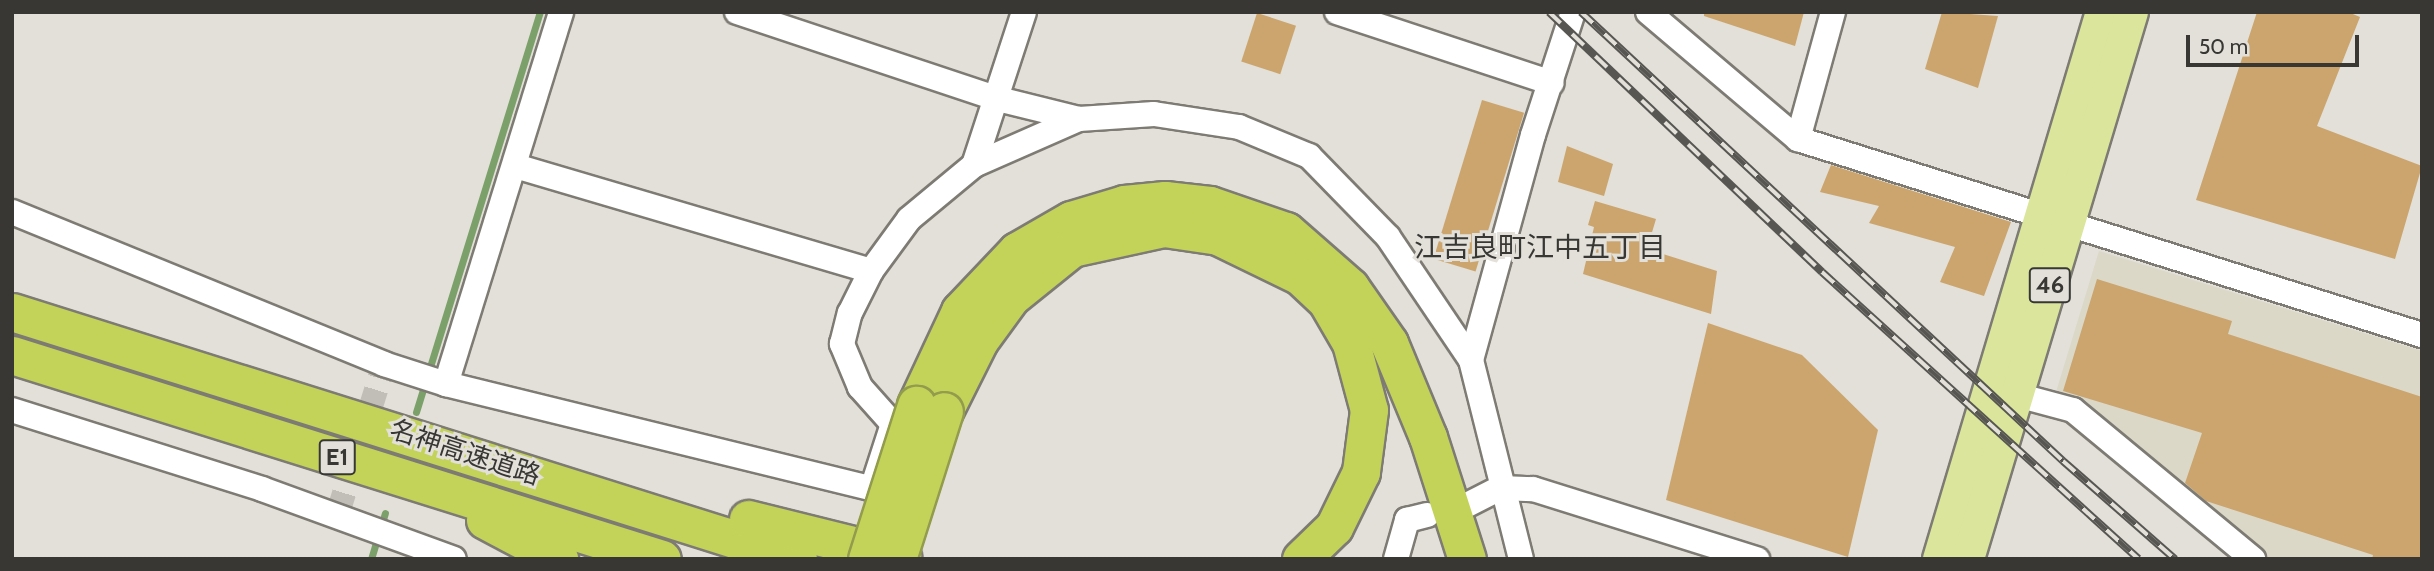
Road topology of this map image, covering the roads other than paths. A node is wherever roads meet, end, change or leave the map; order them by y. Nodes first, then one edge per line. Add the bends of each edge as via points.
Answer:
1 (561, 12) edge
2 (737, 12) edge
3 (1024, 12) edge
4 (1336, 12) edge
5 (1573, 12) edge
6 (1648, 12) edge
7 (1833, 12) edge
8 (2102, 12) edge
9 (2132, 12) edge
10 (1552, 83) junction
11 (998, 99) junction
12 (1079, 119) junction
13 (1798, 139) junction
14 (974, 165) junction
15 (515, 166) junction
16 (12, 212) edge
17 (2054, 219) junction
18 (871, 271) junction
19 (12, 312) edge
20 (2422, 335) edge
21 (12, 355) edge
22 (1471, 360) junction
23 (443, 383) junction
24 (2017, 395) junction
25 (930, 408) junction
26 (12, 410) edge
27 (373, 424) junction
28 (398, 475) junction
29 (1500, 488) junction
30 (1465, 506) dead end
31 (1427, 515) dead end
32 (454, 559) edge
33 (559, 559) edge
34 (662, 559) edge
35 (798, 559) edge
36 (867, 559) edge
37 (897, 559) edge
38 (907, 559) edge
39 (1301, 559) edge
40 (1396, 559) edge
41 (1467, 559) edge
42 (1521, 559) edge
43 (1757, 559) edge
44 (1939, 559) edge
45 (1968, 559) edge
46 (2253, 559) edge

1 - 15 street
2 - 11 street
3 - 11 street
4 - 10 street
5 - 10 street
6 - 13 street
7 - 13 street
8 - 17 main road, 46
9 - 17 main road, 46
10 - 22 street
11 - 12 street
11 - 14 street
12 - 14 street
12 - 22 street via 1154,114 1239,127 1309,156 1388,237
13 - 17 street
14 - 18 street via 909,219
15 - 18 street
15 - 23 street
16 - 23 street
17 - 20 street
17 - 24 main road, 46
17 - 44 main road, 46
18 - 23 street via 850,313 842,344 860,387 893,424 872,488
19 - 27 highway, 名神高速道路 / E1
21 - 28 highway, 名神高速道路 / E1
22 - 29 street
24 - 45 main road, 46
24 - 46 street via 2073,410
25 - 36 highway, bridge
25 - 37 highway, bridge
25 - 39 highway via 1011,297 1072,248 1164,228 1229,240 1300,276 1326,300 1351,343 1369,410 1361,472 1334,527
25 - 41 highway via 960,311 1017,251 1071,220 1124,204 1165,200 1210,205 1286,231 1350,287 1389,342 1428,437
26 - 32 street
27 - 35 highway, 名神高速道路 / E1
27 - 38 highway
28 - 33 highway
28 - 34 highway, 名神高速道路 / E1
29 - 30 street
29 - 42 street
29 - 43 street via 1533,489
31 - 40 street via 1407,520

